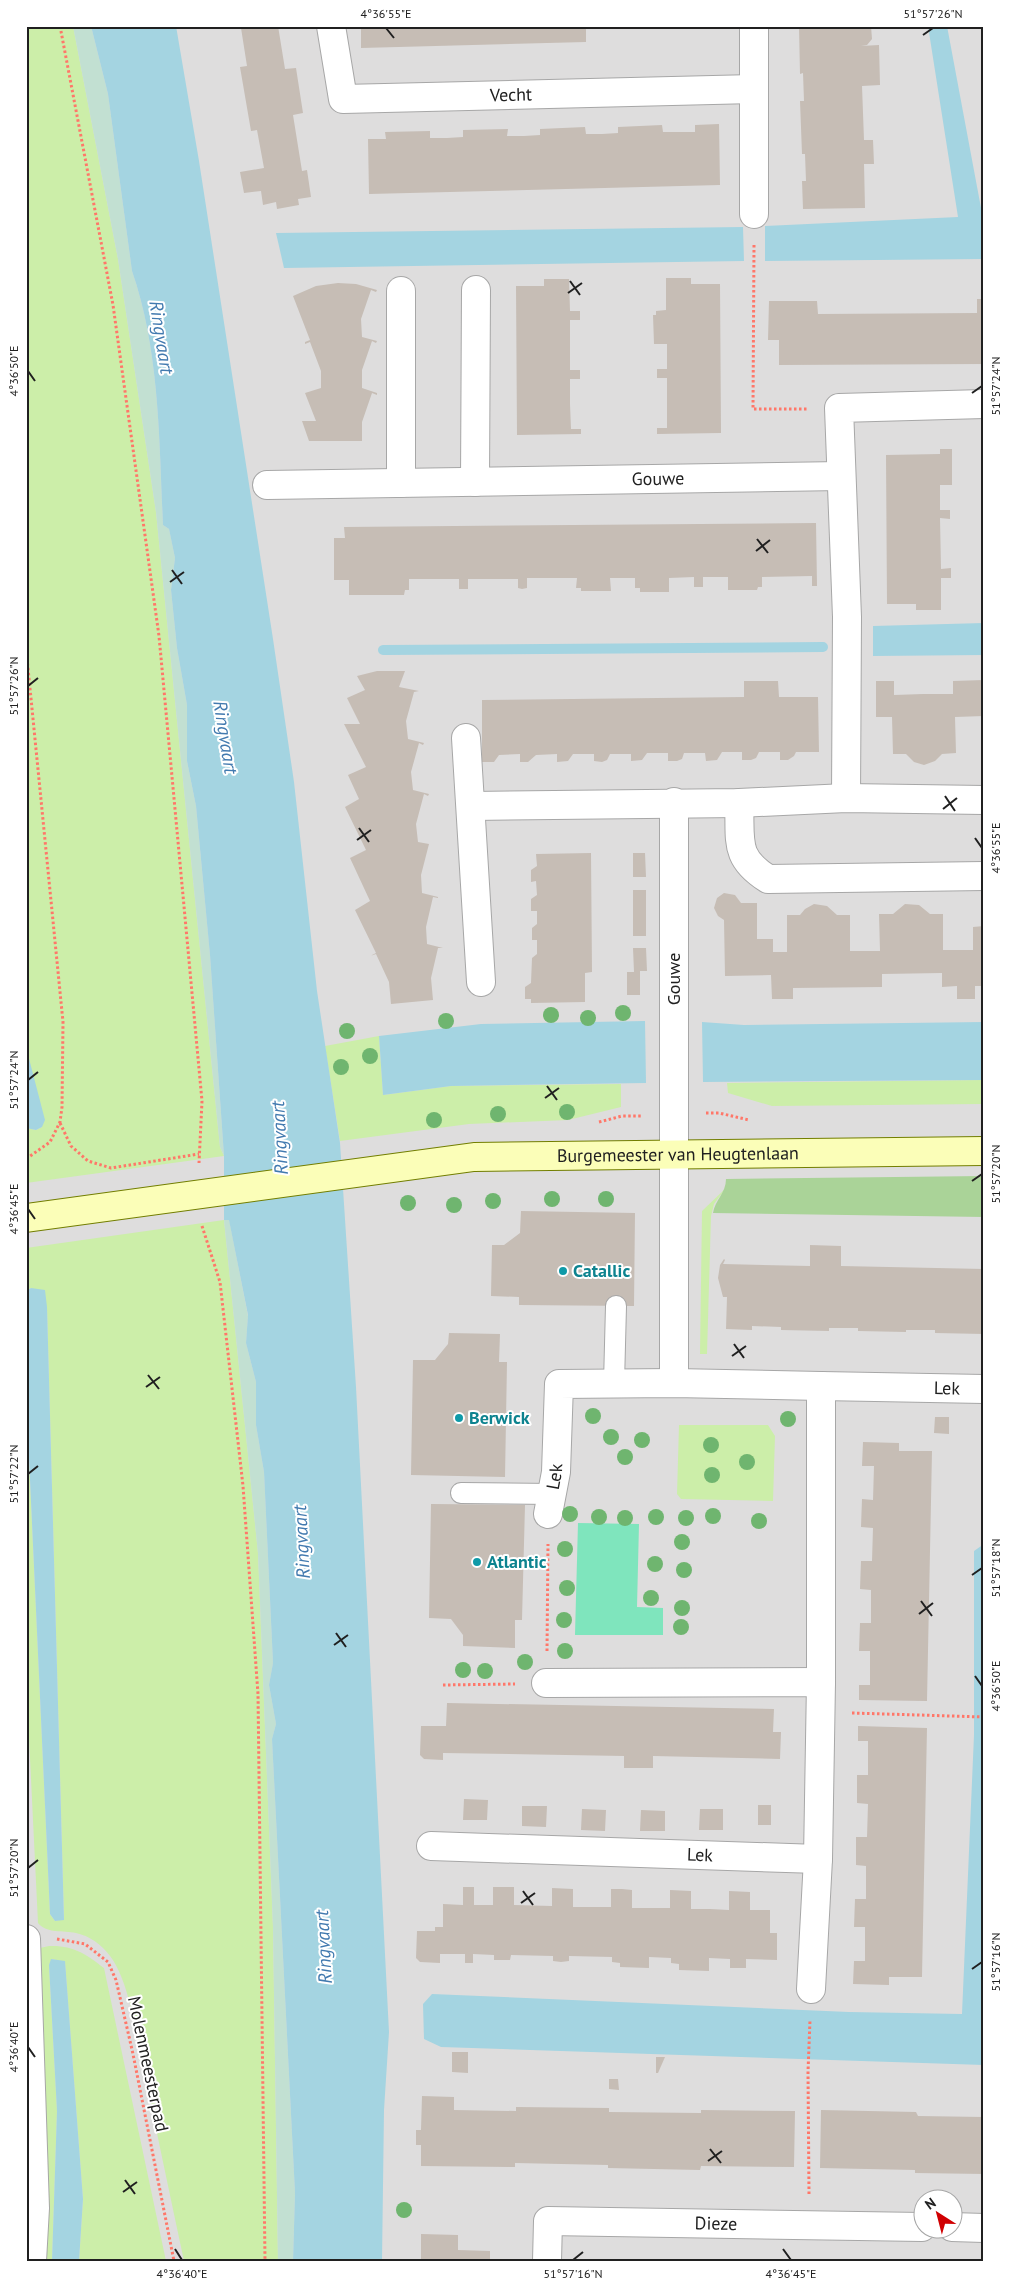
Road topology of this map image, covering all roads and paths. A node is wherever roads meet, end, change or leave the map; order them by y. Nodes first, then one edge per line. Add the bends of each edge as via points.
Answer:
1 (60, 26) edge
2 (331, 26) edge
3 (754, 26) edge
4 (754, 89) junction
5 (754, 214) dead end
6 (754, 273) dead end
7 (476, 290) dead end
8 (401, 291) dead end
9 (984, 404) edge
10 (839, 408) junction
11 (841, 476) junction
12 (475, 482) junction
13 (401, 483) junction
14 (267, 485) dead end
15 (26, 648) edge
16 (466, 738) dead end
17 (846, 798) junction
18 (984, 800) edge
19 (674, 802) junction
20 (739, 803) junction
21 (472, 806) junction
22 (984, 876) edge
23 (481, 982) dead end
24 (60, 1122) junction
25 (984, 1152) edge
26 (200, 1154) junction
27 (675, 1156) junction
28 (26, 1159) edge
29 (198, 1193) junction
30 (26, 1218) edge
31 (616, 1306) dead end
32 (614, 1383) junction
33 (674, 1383) junction
34 (821, 1386) junction
35 (984, 1389) edge
36 (461, 1491) dead end
37 (550, 1504) junction
38 (821, 1682) junction
39 (546, 1683) junction
40 (443, 1684) dead end
41 (821, 1712) junction
42 (984, 1717) edge
43 (431, 1846) dead end
44 (818, 1859) junction
45 (26, 1939) edge
46 (56, 1939) dead end
47 (811, 1990) joint
48 (809, 2225) junction
49 (912, 2227) edge
50 (962, 2227) edge
51 (984, 2228) edge
52 (32, 2261) edge
53 (174, 2261) edge
54 (265, 2261) edge
55 (547, 2261) edge

1 - 26 path via 113,305 158,636 202,1101
2 - 4 street, Vecht via 343,99
3 - 4 street
4 - 5 street
6 - 10 path via 753,409
7 - 12 street
8 - 13 street
9 - 10 street
10 - 11 street
11 - 12 street, Gouwe
11 - 17 street via 847,617
12 - 13 street, Gouwe
13 - 14 street, Gouwe
15 - 24 path via 64,1022
16 - 21 street
17 - 18 street
17 - 20 street
19 - 20 street
19 - 21 street
19 - 27 street, Gouwe
20 - 22 street via 742,853 751,868 768,879
21 - 23 street
24 - 26 path via 71,1146 88,1161 111,1168
24 - 28 path via 50,1142
25 - 27 street, Burgemeester van Heugtenlaan
26 - 29 path
27 - 29 street, Burgemeester van Heugtenlaan via 474,1157
27 - 33 street
29 - 30 street
29 - 54 path via 202,1232 220,1282 242,1486 258,1694
31 - 32 lane
32 - 33 street, Lek
32 - 37 street, Lek via 559,1384 556,1472
33 - 34 street, Lek
34 - 35 street, Lek
34 - 38 street
36 - 37 lane
37 - 39 path, Lek
38 - 39 street
38 - 41 street
39 - 40 path
41 - 42 path
41 - 44 street
43 - 44 street, Lek
44 - 47 street
45 - 52 street via 35,2208
46 - 53 path, Molenmeesterpad via 85,1944 108,1962 116,1980
47 - 48 path
48 - 49 street, Dieze
48 - 55 street, Dieze via 548,2221
50 - 51 street

